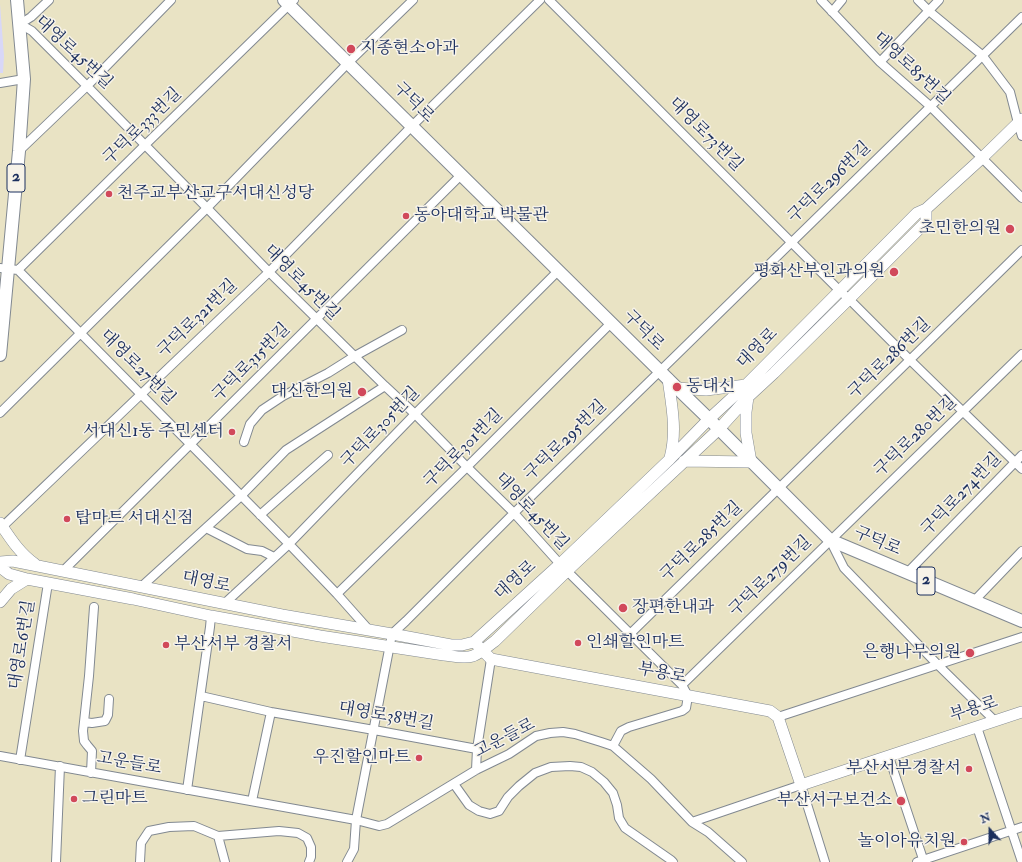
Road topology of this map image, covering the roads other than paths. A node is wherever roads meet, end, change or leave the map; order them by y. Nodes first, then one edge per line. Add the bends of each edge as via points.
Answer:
1 (18, 0) edge
2 (49, 0) edge
3 (171, 0) edge
4 (413, 0) edge
5 (540, 0) edge
6 (549, 0) edge
7 (821, 0) edge
8 (842, 0) edge
9 (918, 0) edge
10 (939, 0) edge
11 (289, 2) edge
12 (929, 11) junction
13 (832, 12) junction
14 (1022, 16) edge
15 (20, 24) junction
16 (982, 55) junction
17 (880, 62) junction
18 (348, 63) junction
19 (24, 78) junction
20 (0, 83) edge
21 (87, 86) junction
22 (930, 106) junction
23 (1020, 121) edge
24 (412, 126) junction
25 (1022, 136) edge
26 (145, 145) junction
27 (19, 150) junction
28 (982, 158) junction
29 (461, 175) junction
30 (1022, 198) edge
31 (207, 208) junction
32 (926, 209) junction
33 (791, 242) junction
34 (1022, 250) edge
35 (9, 269) edge
36 (558, 271) junction
37 (269, 272) junction
38 (839, 290) junction
39 (849, 299) junction
40 (317, 319) junction
41 (611, 323) junction
42 (402, 330) dead end
43 (80, 333) junction
44 (1022, 354) edge
45 (0, 355) edge
46 (354, 356) junction
47 (910, 360) junction
48 (664, 375) junction
49 (746, 385) junction
50 (385, 386) junction
51 (677, 388) junction
52 (142, 394) junction
53 (748, 397) junction
54 (963, 411) junction
55 (0, 413) edge
56 (415, 414) junction
57 (709, 419) junction
58 (719, 429) junction
59 (244, 442) dead end
60 (191, 444) junction
61 (1022, 455) edge
62 (328, 456) dead end
63 (670, 459) junction
64 (684, 461) junction
65 (751, 462) junction
66 (1015, 462) junction
67 (467, 467) junction
68 (1022, 469) edge
69 (778, 489) junction
70 (241, 496) junction
71 (514, 513) junction
72 (260, 515) junction
73 (1, 527) edge
74 (206, 528) junction
75 (830, 540) junction
76 (289, 544) junction
77 (1022, 551) edge
78 (274, 557) junction
79 (0, 562) edge
80 (39, 566) junction
81 (0, 567) edge
82 (564, 568) junction
83 (63, 571) junction
84 (907, 573) junction
85 (27, 578) junction
86 (48, 583) junction
87 (141, 587) junction
88 (0, 588) edge
89 (337, 594) junction
90 (974, 601) junction
91 (0, 602) edge
92 (224, 604) junction
93 (94, 607) dead end
94 (211, 616) junction
95 (1022, 621) edge
96 (369, 630) junction
97 (392, 634) junction
98 (630, 634) junction
99 (1022, 637) edge
100 (474, 642) junction
101 (389, 647) junction
102 (483, 650) junction
103 (491, 659) junction
104 (938, 664) junction
105 (682, 685) junction
106 (201, 696) junction
107 (688, 696) junction
108 (109, 699) dead end
109 (271, 712) junction
110 (1022, 712) edge
111 (778, 717) junction
112 (995, 721) junction
113 (84, 722) junction
114 (978, 727) junction
115 (374, 730) junction
116 (613, 746) junction
117 (477, 749) junction
118 (0, 756) edge
119 (889, 757) junction
120 (20, 760) junction
121 (60, 766) junction
122 (476, 770) junction
123 (91, 773) junction
124 (454, 784) junction
125 (801, 785) junction
126 (188, 790) junction
127 (252, 802) junction
128 (356, 820) junction
129 (692, 822) junction
130 (1022, 827) edge
131 (1012, 830) junction
132 (218, 836) junction
133 (922, 861) edge
134 (56, 862) edge
135 (140, 862) edge
136 (225, 862) edge
137 (309, 862) edge
138 (347, 862) edge
139 (673, 862) edge
140 (742, 862) edge
141 (825, 862) edge
142 (1022, 862) edge

1 - 15 main road, 2
2 - 15 street via 31,18
3 - 21 street
4 - 18 street
5 - 24 street, 구덕로321번길
6 - 33 street, 대영로73번길
7 - 13 street, 대영로85번길
8 - 13 street
9 - 12 street
10 - 12 street
11 - 18 main road, 구덕로 / 2
11 - 26 street, 구덕로333번길
12 - 16 street
12 - 17 street
13 - 17 street, 대영로85번길
14 - 16 street, 구덕로296번길
15 - 19 main road, 2
15 - 21 street, 대영로45번길 via 32,31
16 - 22 street, 구덕로296번길
16 - 23 street via 1010,92
17 - 22 street, 대영로85번길
18 - 24 main road, 구덕로 / 2
18 - 31 street
19 - 20 street
19 - 27 main road, 2
21 - 26 street, 대영로45번길
21 - 27 street
22 - 28 street, 대영로85번길
22 - 33 street, 구덕로296번길
23 - 25 street
23 - 28 main road, 대영로
24 - 29 main road, 구덕로 / 2
24 - 37 street, 구덕로321번길
26 - 31 street, 대영로45번길
26 - 35 street, 구덕로333번길
27 - 35 main road, 2
28 - 30 street, 대영로85번길
28 - 32 main road, 대영로
29 - 36 main road, 구덕로 / 2
29 - 40 street, 구덕로315번길
31 - 37 street, 대영로45번길
31 - 43 street
32 - 38 main road, 대영로 via 917,213
32 - 39 main road, 대영로 via 926,222
33 - 38 street, 대영로73번길
33 - 48 street, 구덕로296번길
34 - 47 street, 구덕로286번길
35 - 43 street, 대영로27번길
35 - 45 main road, 2
36 - 41 main road, 구덕로 / 2
36 - 56 street, 구덕로305번길
37 - 40 street, 대영로45번길
37 - 52 street, 구덕로321번길
38 - 39 street, 대영로73번길
38 - 49 main road, 대영로
39 - 47 street, 대영로73번길
39 - 53 main road, 대영로
40 - 46 street, 대영로45번길
40 - 60 street, 구덕로315번길
41 - 48 main road, 구덕로 / 2
41 - 67 street, 구덕로301번길
42 - 46 street
43 - 52 street, 대영로27번길
43 - 55 street
44 - 54 street, 구덕로280번길
46 - 50 street, 대영로45번길
46 - 59 street via 262,410 250,424
47 - 54 street, 대영로73번길
47 - 69 street, 구덕로286번길
48 - 51 main road, 구덕로 / 2
48 - 63 main road via 674,420
48 - 71 street, 구덕로295번길
49 - 51 main road via 706,390
49 - 57 main road, 대영로
50 - 56 street, 대영로45번길
50 - 70 street via 286,450
51 - 57 main road, 구덕로 / 2
52 - 60 street, 대영로27번길
52 - 73 street, 구덕로321번길
53 - 58 main road, 대영로
53 - 65 main road via 746,432
54 - 66 street, 대영로73번길
54 - 75 street, 구덕로280번길
56 - 67 street, 대영로45번길
56 - 76 street, 구덕로305번길
57 - 58 main road, 구덕로 / 2
57 - 63 main road, 대영로
58 - 64 main road, 대영로
58 - 65 main road, 구덕로 / 2
60 - 70 street, 대영로27번길
60 - 83 street, 구덕로315번길
61 - 66 street, 구덕로274번길
62 - 72 street
63 - 82 main road, 대영로
64 - 65 main road
64 - 82 main road, 대영로
65 - 69 main road, 구덕로 / 2
66 - 68 street, 대영로73번길
66 - 84 street, 구덕로274번길
67 - 71 street, 대영로45번길
67 - 89 street, 구덕로301번길
69 - 75 main road, 구덕로 / 2
69 - 98 street, 구덕로285번길
70 - 72 street, 대영로27번길
70 - 74 street
71 - 82 street, 대영로45번길
71 - 97 street, 구덕로295번길
72 - 76 street, 대영로27번길
73 - 80 main road via 23,554
74 - 78 street via 247,549 262,551
74 - 87 street
75 - 84 main road, 구덕로 / 2
75 - 104 street via 844,568
75 - 105 street, 구덕로279번길
76 - 78 street, 구덕로305번길
76 - 89 street, 대영로27번길
77 - 90 street
78 - 92 street, 구덕로305번길
79 - 80 main road, 대영로 via 13,560
80 - 83 main road, 대영로
81 - 85 main road, 대영로 via 9,574
82 - 98 street, 대영로45번길
82 - 100 main road, 대영로
82 - 102 main road, 대영로 via 495,641
83 - 87 main road, 대영로
84 - 90 main road, 구덕로 / 2
85 - 86 main road, 대영로
85 - 88 main road
85 - 91 main road via 11,589
86 - 94 main road, 대영로
86 - 120 street, 대영로6번길
87 - 92 main road, 대영로
89 - 96 street, 대영로27번길
90 - 95 main road, 구덕로 / 2
92 - 96 main road, 대영로
93 - 113 street
94 - 101 main road, 대영로
94 - 106 street
96 - 97 main road, 대영로
97 - 100 main road, 대영로 via 451,645
97 - 101 street
98 - 105 street, 대영로45번길
99 - 104 street
100 - 102 main road
101 - 102 main road, 대영로 via 459,657 473,656
101 - 115 street
102 - 103 main road
103 - 107 main road, 부용로
103 - 117 street
104 - 111 street
104 - 112 street
105 - 107 street, 대영로45번길
106 - 109 street, 대영로38번길
106 - 126 street
107 - 111 main road, 부용로 via 770,711
107 - 116 street via 686,708 682,711 621,731
108 - 113 street via 105,721
109 - 115 street, 대영로38번길
109 - 127 street
110 - 112 main road, 부용로
111 - 125 main road
112 - 114 main road, 부용로
113 - 123 street via 84,741 92,751
114 - 119 main road, 부용로
114 - 131 street
115 - 117 street, 대영로38번길
115 - 128 street
116 - 122 street, 고운들로 via 575,734 550,732 536,736 509,754
116 - 129 street, 고운들로 via 651,779
117 - 122 street
118 - 120 street, 고운들로
119 - 125 main road, 부용로
119 - 133 street
120 - 121 street, 고운들로
121 - 123 street, 고운들로
121 - 134 street
122 - 124 street, 고운들로
123 - 126 street, 고운들로
124 - 128 street, 고운들로 via 387,824 379,826
124 - 139 street via 469,805 490,814 500,810 508,797 535,773 551,767 581,767 592,772 613,792 619,818 625,828
125 - 129 street, 부용로
125 - 141 street
126 - 127 street, 고운들로
127 - 128 street, 고운들로
128 - 138 street via 354,849
129 - 140 street, 고운들로 via 708,832
130 - 131 street
131 - 133 street
131 - 142 street
132 - 135 street via 194,826 149,831 141,843
132 - 136 street
132 - 137 street via 279,831 298,833 307,838 311,847

